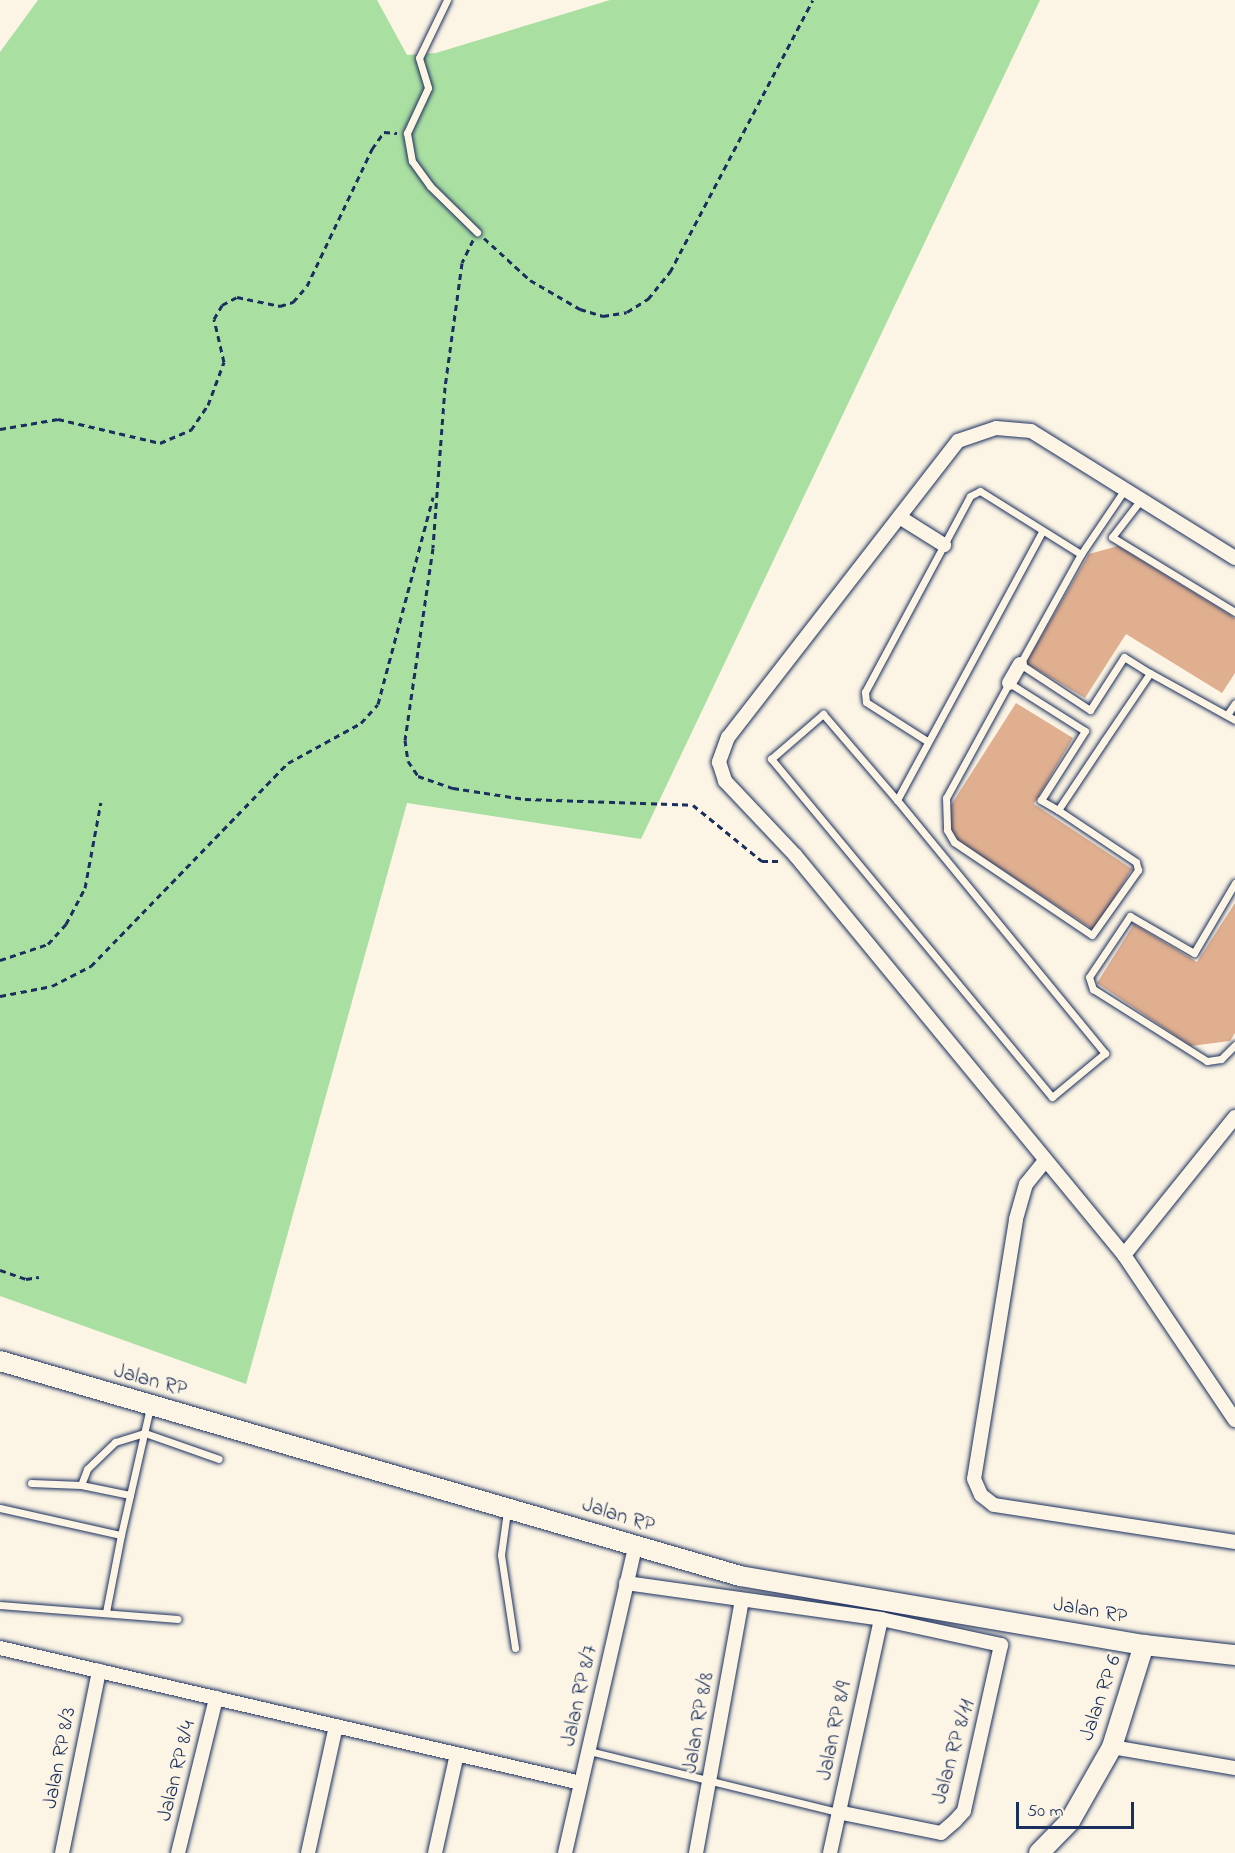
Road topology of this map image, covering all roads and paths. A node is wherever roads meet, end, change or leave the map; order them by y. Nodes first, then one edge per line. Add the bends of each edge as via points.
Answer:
1 (447, 0) edge
2 (813, 0) edge
3 (407, 133) junction
4 (477, 232) junction
5 (0, 429) edge
6 (436, 486) junction
7 (1123, 492) junction
8 (1138, 502) junction
9 (901, 518) junction
10 (1042, 532) junction
11 (944, 545) junction
12 (1081, 554) junction
13 (1235, 558) edge
14 (1235, 612) edge
15 (1020, 664) junction
16 (1150, 674) junction
17 (1009, 683) junction
18 (1235, 703) edge
19 (1227, 715) junction
20 (1235, 720) edge
21 (927, 741) junction
22 (897, 800) junction
23 (101, 802) dead end
24 (1058, 810) junction
25 (795, 855) junction
26 (1235, 883) edge
27 (0, 960) edge
28 (0, 996) edge
29 (1235, 1046) edge
30 (1235, 1117) edge
31 (1044, 1162) junction
32 (1124, 1254) junction
33 (0, 1270) edge
34 (39, 1277) dead end
35 (0, 1361) edge
36 (150, 1407) junction
37 (1235, 1420) edge
38 (145, 1433) junction
39 (219, 1459) dead end
40 (32, 1483) dead end
41 (81, 1485) junction
42 (130, 1495) junction
43 (507, 1506) junction
44 (0, 1508) edge
45 (121, 1535) junction
46 (1235, 1542) edge
47 (635, 1548) junction
48 (626, 1583) junction
49 (742, 1599) junction
50 (0, 1605) edge
51 (106, 1612) junction
52 (177, 1618) dead end
53 (881, 1619) junction
54 (1144, 1645) junction
55 (0, 1648) edge
56 (515, 1648) dead end
57 (1235, 1655) edge
58 (99, 1671) junction
59 (216, 1698) junction
60 (336, 1726) junction
61 (1112, 1747) junction
62 (589, 1751) junction
63 (457, 1754) junction
64 (1235, 1768) edge
65 (710, 1780) junction
66 (581, 1783) junction
67 (838, 1812) junction
68 (62, 1853) edge
69 (178, 1853) edge
70 (308, 1853) edge
71 (435, 1853) edge
72 (565, 1853) edge
73 (696, 1853) edge
74 (830, 1853) edge
75 (1040, 1853) edge

1 - 3 lane via 419,58 428,88
2 - 4 path via 670,272 648,299 627,312 603,316 580,309 530,280
3 - 4 lane via 412,161 430,186
3 - 5 path via 384,132 372,149 307,286 293,302 280,306 237,297 222,305 214,319 224,362 208,405 191,430 160,443 58,419
4 - 6 path via 462,263
6 - 25 path via 422,648 405,740 418,776 453,788 525,799 693,805 762,861 778,864
6 - 28 path via 378,704 361,723 280,771 91,966 52,986
7 - 8 street
7 - 9 street via 1031,431 996,428 958,441
7 - 12 lane
8 - 13 street
8 - 14 lane via 1112,537
9 - 11 street
9 - 25 street via 728,738 718,762 725,781
10 - 11 lane via 975,491
10 - 12 lane
10 - 21 lane
11 - 21 lane via 864,698
12 - 15 lane
15 - 16 lane via 1090,710 1124,657
15 - 17 street
16 - 19 lane
16 - 24 lane
17 - 24 lane via 1085,731 1041,800
17 - 24 lane via 946,798 947,830 954,842 1096,935 1138,866
18 - 19 lane
19 - 20 lane
21 - 22 lane
22 - 22 lane via 1102,1048 1102,1058 1052,1097 771,759 824,714
23 - 27 path via 86,888 66,924 48,944
25 - 31 street
26 - 29 lane via 1194,953 1130,916 1089,977 1093,989 1207,1061 1221,1059
30 - 32 street
31 - 32 street
31 - 46 street via 1026,1184 1016,1220 974,1479 981,1495 994,1505
32 - 37 street
33 - 34 path via 26,1279
35 - 36 street, Jalan RP
36 - 38 lane
36 - 43 street, Jalan RP
38 - 39 lane
38 - 41 lane via 115,1442 87,1469
38 - 42 lane
40 - 41 lane
41 - 42 lane
42 - 45 lane
43 - 47 street, Jalan RP
43 - 56 lane via 501,1555
44 - 45 lane
45 - 51 lane
47 - 48 street, Jalan RP 8/7
47 - 54 street, Jalan RP via 740,1576
48 - 49 street
48 - 62 street, Jalan RP 8/7
49 - 53 street
49 - 65 street, Jalan RP 8/8
50 - 51 lane
51 - 52 lane
53 - 67 street, Jalan RP 8/9
53 - 67 street, Jalan RP 8/11 via 1001,1645 963,1811 955,1821 941,1833
54 - 57 street, Jalan RP
54 - 61 street, Jalan RP 6
55 - 58 street
58 - 59 street
58 - 68 street, Jalan RP 8/3
59 - 60 street
59 - 69 street, Jalan RP 8/4
60 - 63 street
60 - 70 street
61 - 64 street
61 - 75 street, Jalan RP 6 via 1070,1821
62 - 65 lane
62 - 66 street, Jalan RP 8/7
63 - 66 street
63 - 71 street
65 - 67 lane
65 - 73 street, Jalan RP 8/8
66 - 72 street, Jalan RP 8/7
67 - 74 street, Jalan RP 8/9

